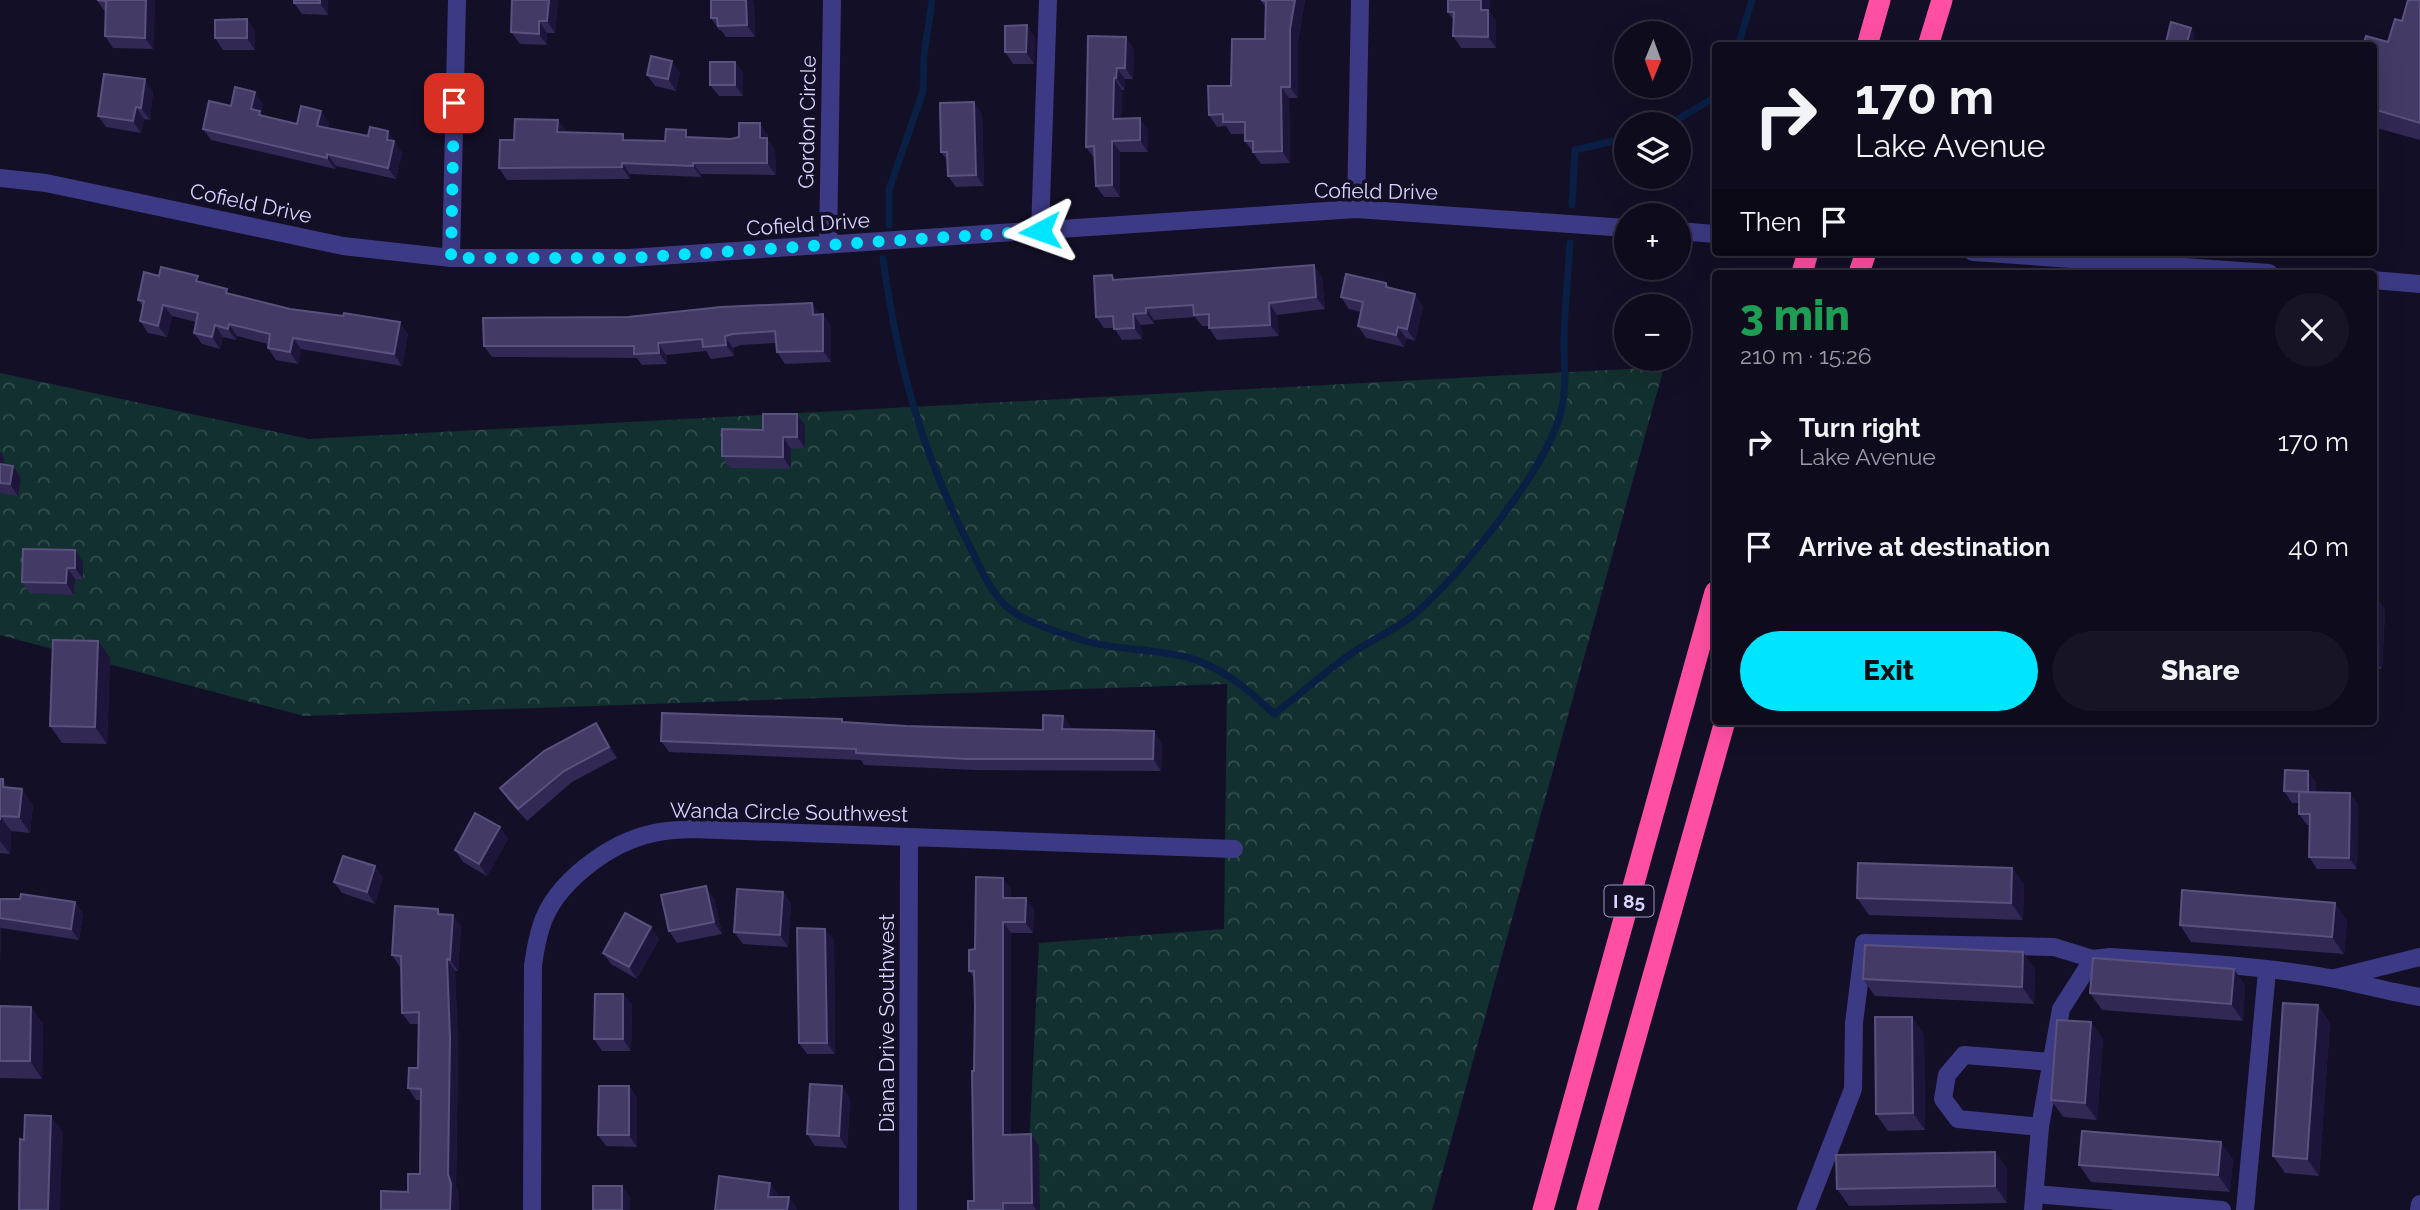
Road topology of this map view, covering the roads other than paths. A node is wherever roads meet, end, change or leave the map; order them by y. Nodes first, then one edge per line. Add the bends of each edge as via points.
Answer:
1 (457, 0) edge
2 (832, 0) edge
3 (1048, 0) edge
4 (1360, 0) edge
5 (1880, 0) edge
6 (1942, 0) edge
7 (1868, 42) edge
8 (1929, 42) edge
9 (0, 178) edge
10 (1356, 209) junction
11 (1614, 227) edge
12 (1040, 231) junction
13 (1691, 232) edge
14 (1712, 234) edge
15 (828, 245) junction
16 (2029, 256) edge
17 (451, 258) junction
18 (2227, 270) edge
19 (2377, 280) edge
20 (2420, 284) edge
21 (1712, 603) edge
22 (1724, 725) edge
23 (909, 837) junction
24 (1234, 849) dead end
25 (2420, 957) edge
26 (2093, 959) junction
27 (2267, 971) junction
28 (2332, 978) junction
29 (2420, 997) edge
30 (2052, 1062) junction
31 (2040, 1128) junction
32 (2034, 1202) edge
33 (2420, 1204) edge
34 (532, 1210) edge
35 (908, 1210) edge
36 (1543, 1210) edge
37 (1587, 1210) edge
38 (1806, 1210) edge
39 (2222, 1210) edge
40 (2245, 1210) edge
41 (2419, 1210) edge

1 - 17 street
2 - 15 street, Gordon Circle
3 - 12 street
4 - 10 street
5 - 7 highway
6 - 8 highway
9 - 17 street, Cofield Drive via 46,183 343,246
10 - 11 street, Cofield Drive
10 - 12 street, Cofield Drive
12 - 15 street, Cofield Drive
13 - 14 street
15 - 17 street, Cofield Drive via 629,258
16 - 18 street
19 - 20 street
21 - 36 highway, I 85
22 - 37 highway, I 85
23 - 24 street, Wanda Circle Southwest
23 - 34 street, Wanda Circle Southwest via 692,829 653,833 620,845 561,892 541,925 533,965
23 - 35 street, Diana Drive Southwest
25 - 28 street
26 - 27 street
26 - 30 street via 2061,1009
26 - 38 street via 2054,947 1864,943 1854,1023 1853,1090
27 - 28 street
27 - 40 street
28 - 29 street
30 - 31 street
30 - 31 street via 1964,1055 1947,1075 1943,1099 1958,1119
31 - 32 street
32 - 39 street
33 - 41 street

